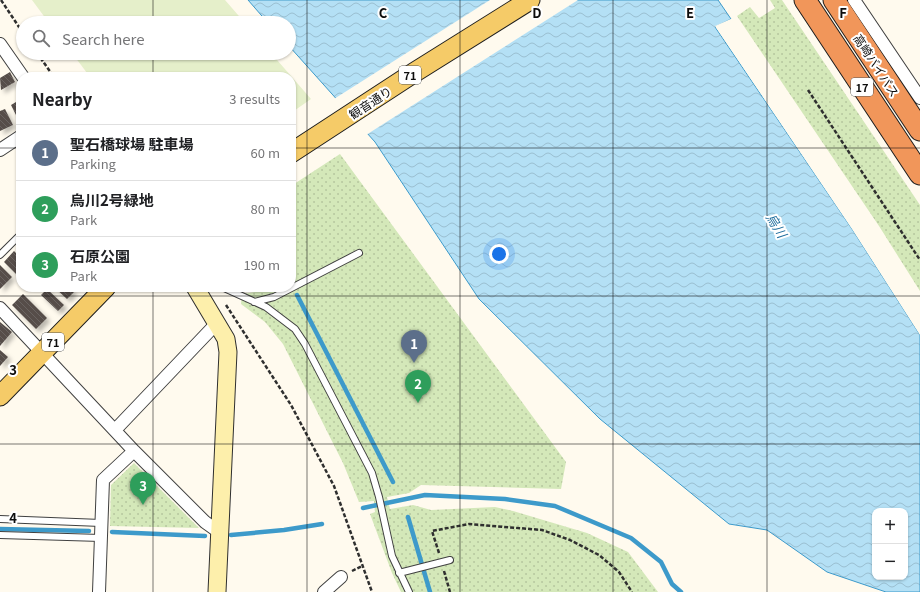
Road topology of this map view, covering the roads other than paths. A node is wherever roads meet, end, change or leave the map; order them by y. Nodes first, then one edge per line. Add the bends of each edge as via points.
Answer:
1 (530, 0) edge
2 (805, 0) edge
3 (834, 0) edge
4 (854, 0) edge
5 (0, 44) edge
6 (20, 72) edge
7 (895, 92) junction
8 (919, 99) edge
9 (920, 130) edge
10 (16, 139) edge
11 (0, 150) edge
12 (296, 150) edge
13 (920, 174) edge
14 (16, 239) edge
15 (358, 253) dead end
16 (0, 255) edge
17 (296, 285) edge
18 (101, 292) edge
19 (198, 292) edge
20 (233, 292) edge
21 (284, 292) edge
22 (254, 302) junction
23 (0, 308) edge
24 (217, 323) junction
25 (43, 353) junction
26 (0, 396) edge
27 (115, 430) junction
28 (134, 451) junction
29 (0, 519) edge
30 (101, 523) junction
31 (219, 532) junction
32 (0, 535) edge
33 (101, 538) junction
34 (450, 560) dead end
35 (399, 573) junction
36 (341, 577) dead end
37 (99, 592) edge
38 (217, 592) edge
39 (324, 592) edge
40 (409, 592) edge

1 - 12 main road, 観音通り / 71
2 - 13 highway, 高崎バイパス / 17
3 - 7 highway, 高崎バイパス / 17
4 - 8 street
5 - 6 street
7 - 8 highway
7 - 9 highway, 高崎バイパス / 17
10 - 11 street
14 - 16 lane
15 - 17 lane
18 - 25 main road, 71
19 - 24 street
20 - 22 lane
21 - 22 lane
22 - 35 lane via 285,320 305,344 372,473 392,556
23 - 25 street
24 - 27 street
24 - 31 street via 226,339 228,352
25 - 26 main road, 71
25 - 27 street
27 - 28 street
28 - 30 street via 103,480
28 - 31 street via 205,522
29 - 30 lane
30 - 33 street
31 - 38 street
32 - 33 lane
33 - 37 street
34 - 35 lane
35 - 40 lane
36 - 39 street

